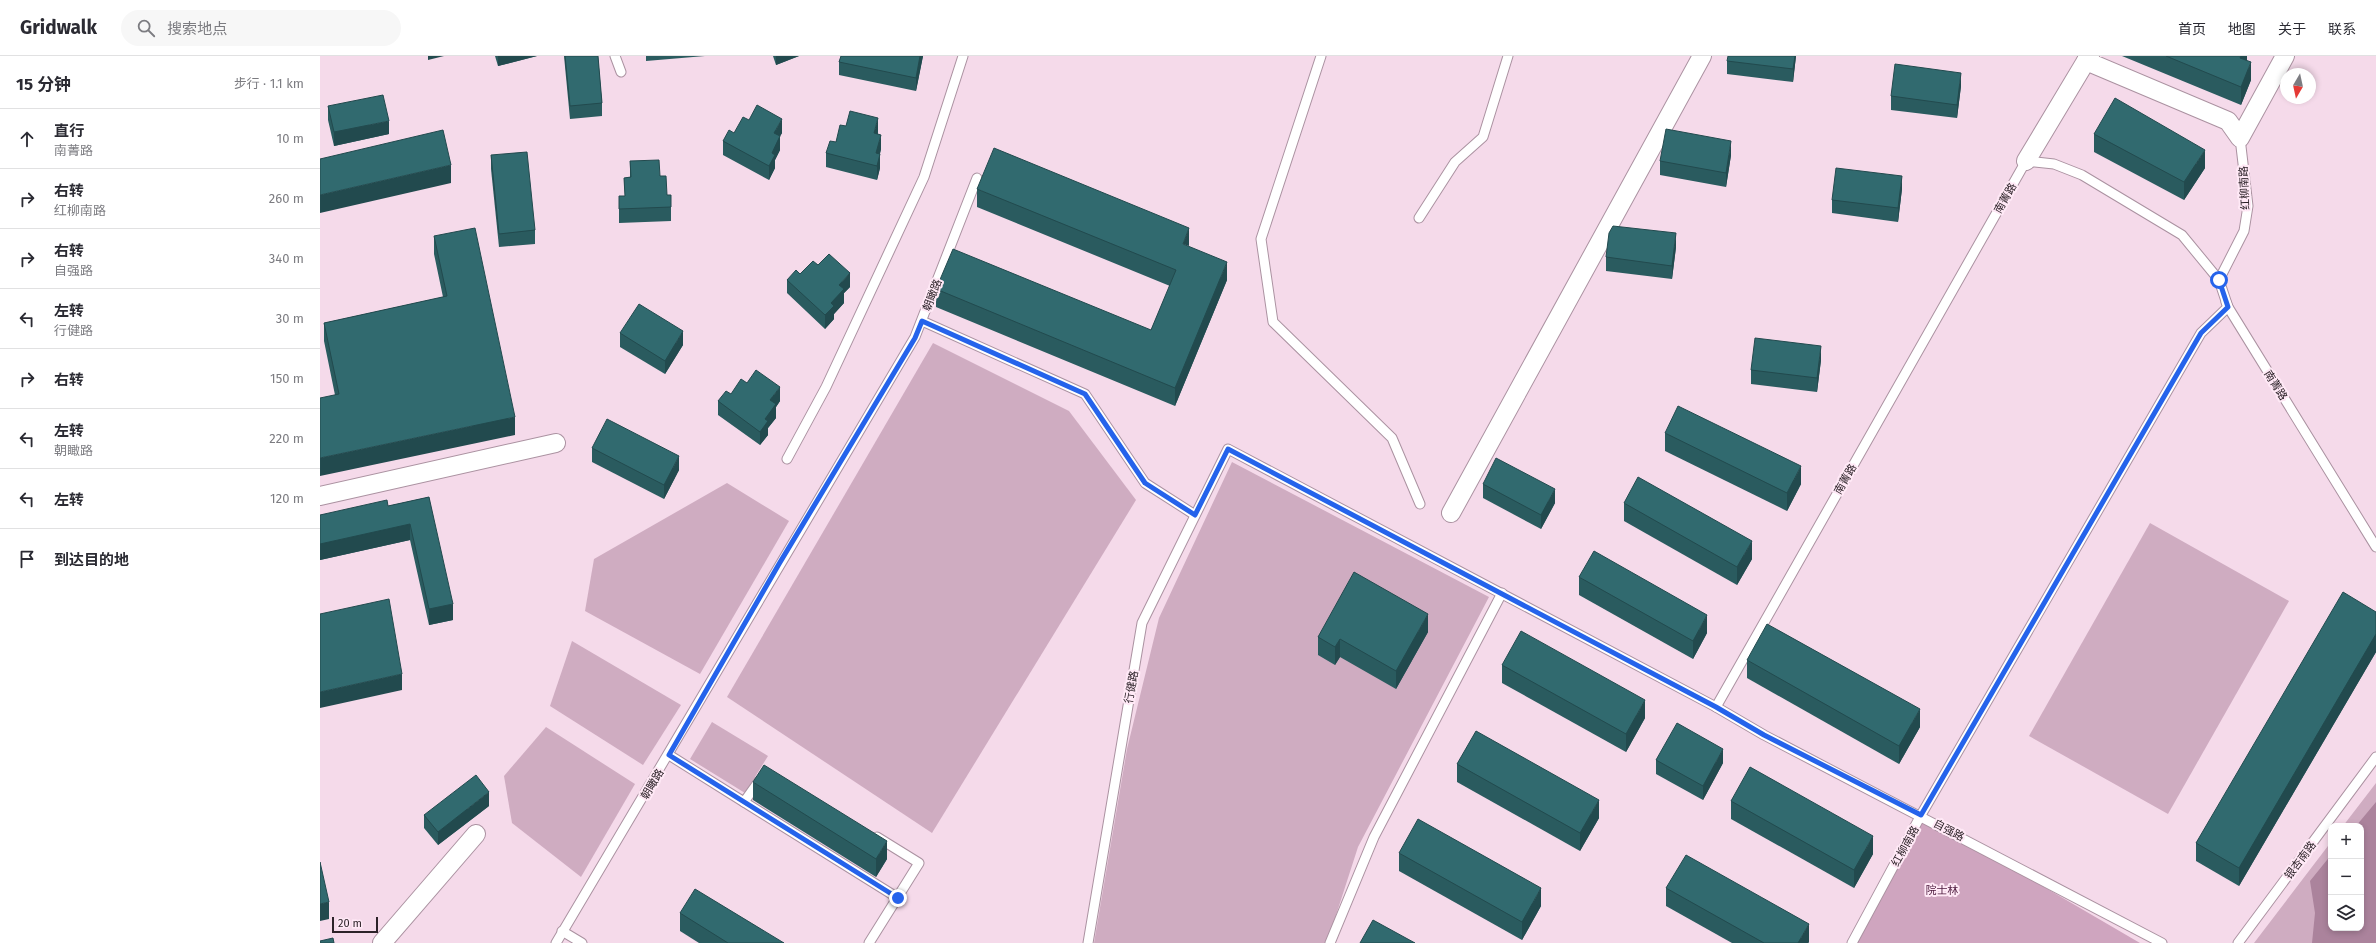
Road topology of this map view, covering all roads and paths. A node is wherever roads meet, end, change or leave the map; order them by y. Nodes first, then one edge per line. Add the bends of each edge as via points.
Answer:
1 (615, 56) edge
2 (962, 56) edge
3 (1321, 56) edge
4 (1508, 56) edge
5 (1702, 56) edge
6 (2285, 56) edge
7 (2088, 59) edge
8 (622, 72) dead end
9 (2240, 138) junction
10 (2026, 161) junction
11 (978, 178) dead end
12 (1419, 218) dead end
13 (2219, 280) junction
14 (2228, 307) junction
15 (922, 321) junction
16 (556, 443) dead end
17 (1228, 449) joint
18 (786, 459) dead end
19 (320, 496) edge
20 (1420, 504) dead end
21 (1451, 513) dead end
22 (1195, 515) junction
23 (2376, 547) edge
24 (1502, 593) junction
25 (1716, 707) junction
26 (669, 755) junction
27 (2376, 757) edge
28 (763, 774) edge
29 (744, 802) junction
30 (1921, 815) junction
31 (866, 830) edge
32 (476, 834) dead end
33 (898, 898) junction
34 (562, 931) junction
35 (382, 943) edge
36 (556, 943) edge
37 (582, 943) edge
38 (869, 943) edge
39 (1088, 943) edge
40 (1330, 943) edge
41 (1852, 943) edge
42 (2162, 943) edge
43 (2238, 943) edge

1 - 8 lane
2 - 18 lane via 924,177 826,387
3 - 20 lane via 1261,239 1273,322 1392,438
4 - 12 lane via 1484,137 1455,162
5 - 21 street
6 - 9 street
7 - 9 street via 2228,121
7 - 10 street
9 - 13 lane, 红柳南路 via 2248,206 2244,231
10 - 13 lane, 南菁路 via 2054,164 2082,176 2182,235
10 - 25 lane, 南菁路
11 - 15 lane, 朝瞰路
13 - 14 lane, 南菁路
14 - 23 lane, 南菁路
14 - 30 lane, 红柳南路 via 2201,333
15 - 22 lane via 1085,394 1145,483
15 - 26 lane, 朝瞰路 via 915,338
16 - 19 street
17 - 22 lane, 行健路
17 - 24 lane, 自强路
22 - 39 lane, 行健路 via 1142,623
24 - 25 lane, 自强路
24 - 40 lane via 1374,837
25 - 30 lane, 自强路 via 1764,735
26 - 29 lane
26 - 34 lane, 朝瞰路
27 - 43 lane, 银杏南路
28 - 29 lane
29 - 33 lane
30 - 41 lane, 红柳南路
30 - 42 lane, 自强路
31 - 33 lane via 919,863
32 - 35 street
33 - 38 lane
34 - 36 lane, 朝瞰路
34 - 37 lane

